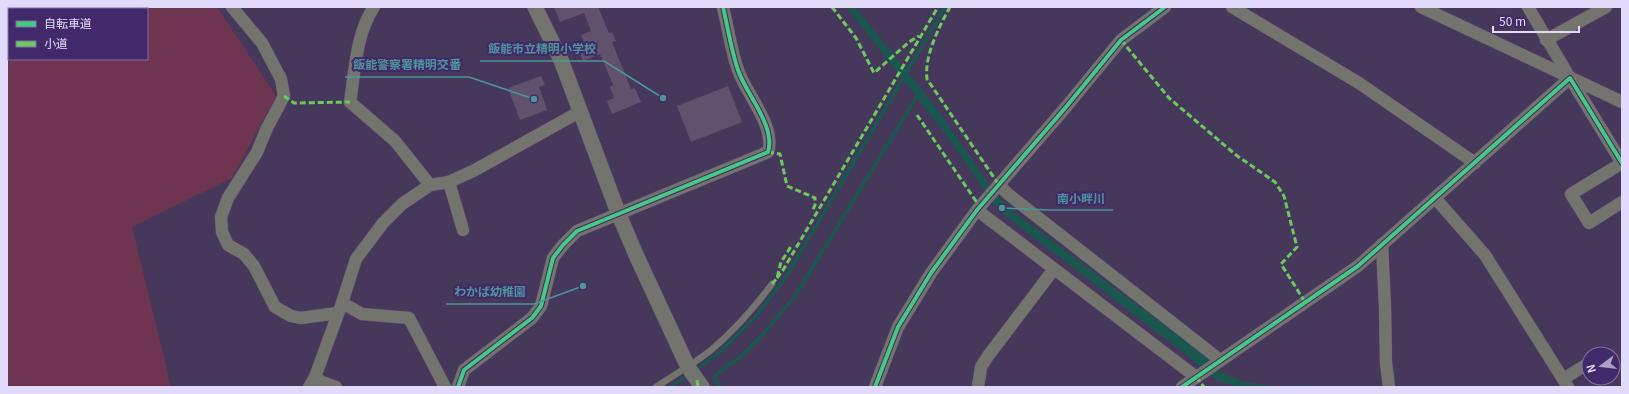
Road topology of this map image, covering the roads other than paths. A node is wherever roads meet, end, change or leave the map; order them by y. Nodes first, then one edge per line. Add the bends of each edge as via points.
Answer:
1 (232, 7) edge
2 (374, 7) edge
3 (535, 7) edge
4 (723, 7) edge
5 (1165, 7) edge
6 (1232, 7) edge
7 (1421, 7) edge
8 (1528, 7) edge
9 (1606, 7) edge
10 (1546, 40) junction
11 (1570, 78) junction
12 (1622, 102) edge
13 (581, 111) junction
14 (1475, 163) junction
15 (1622, 163) edge
16 (449, 182) junction
17 (430, 185) junction
18 (998, 186) junction
19 (1435, 198) junction
20 (1622, 202) edge
21 (980, 207) junction
22 (619, 215) junction
23 (463, 230) dead end
24 (1382, 244) junction
25 (1054, 269) junction
26 (772, 284) dead end
27 (340, 308) junction
28 (1218, 361) junction
29 (688, 366) junction
30 (1581, 370) edge
31 (1198, 376) junction
32 (312, 382) edge
33 (1566, 383) edge
34 (336, 387) edge
35 (445, 387) edge
36 (458, 387) edge
37 (656, 387) edge
38 (702, 387) edge
39 (875, 387) edge
40 (978, 387) edge
41 (1182, 387) edge
42 (1389, 387) edge

1 - 27 street via 262,42 281,79 284,96 257,152 228,198 221,217 222,232 228,245 244,254 254,266 275,306 291,316 301,318
2 - 17 street via 368,16 360,42 350,102 395,141
3 - 13 street via 561,60
4 - 22 street via 738,71 765,125 770,144 768,152
5 - 18 street via 1121,40
6 - 14 street via 1359,83
7 - 11 street
8 - 10 street
9 - 10 street
10 - 11 street
11 - 12 street
11 - 14 street
11 - 15 street
13 - 16 street
13 - 22 street
14 - 19 street
15 - 20 street via 1571,194 1589,223
16 - 17 street
16 - 23 street
17 - 27 street via 402,204 383,223 356,259
18 - 21 street
18 - 28 street
19 - 24 street
19 - 33 street via 1485,256
21 - 25 street
21 - 39 street via 931,273 898,327
22 - 29 street
22 - 36 street via 577,231 563,245 553,258 541,306 532,318 464,370
24 - 28 street via 1358,266
24 - 42 street
25 - 31 street
25 - 40 street via 988,356 981,367
26 - 29 lane via 757,305 740,322 710,351
27 - 32 street
27 - 35 street via 362,314 410,318
28 - 31 street
29 - 37 lane
29 - 38 street
30 - 33 street
31 - 41 street
32 - 34 street via 322,382

